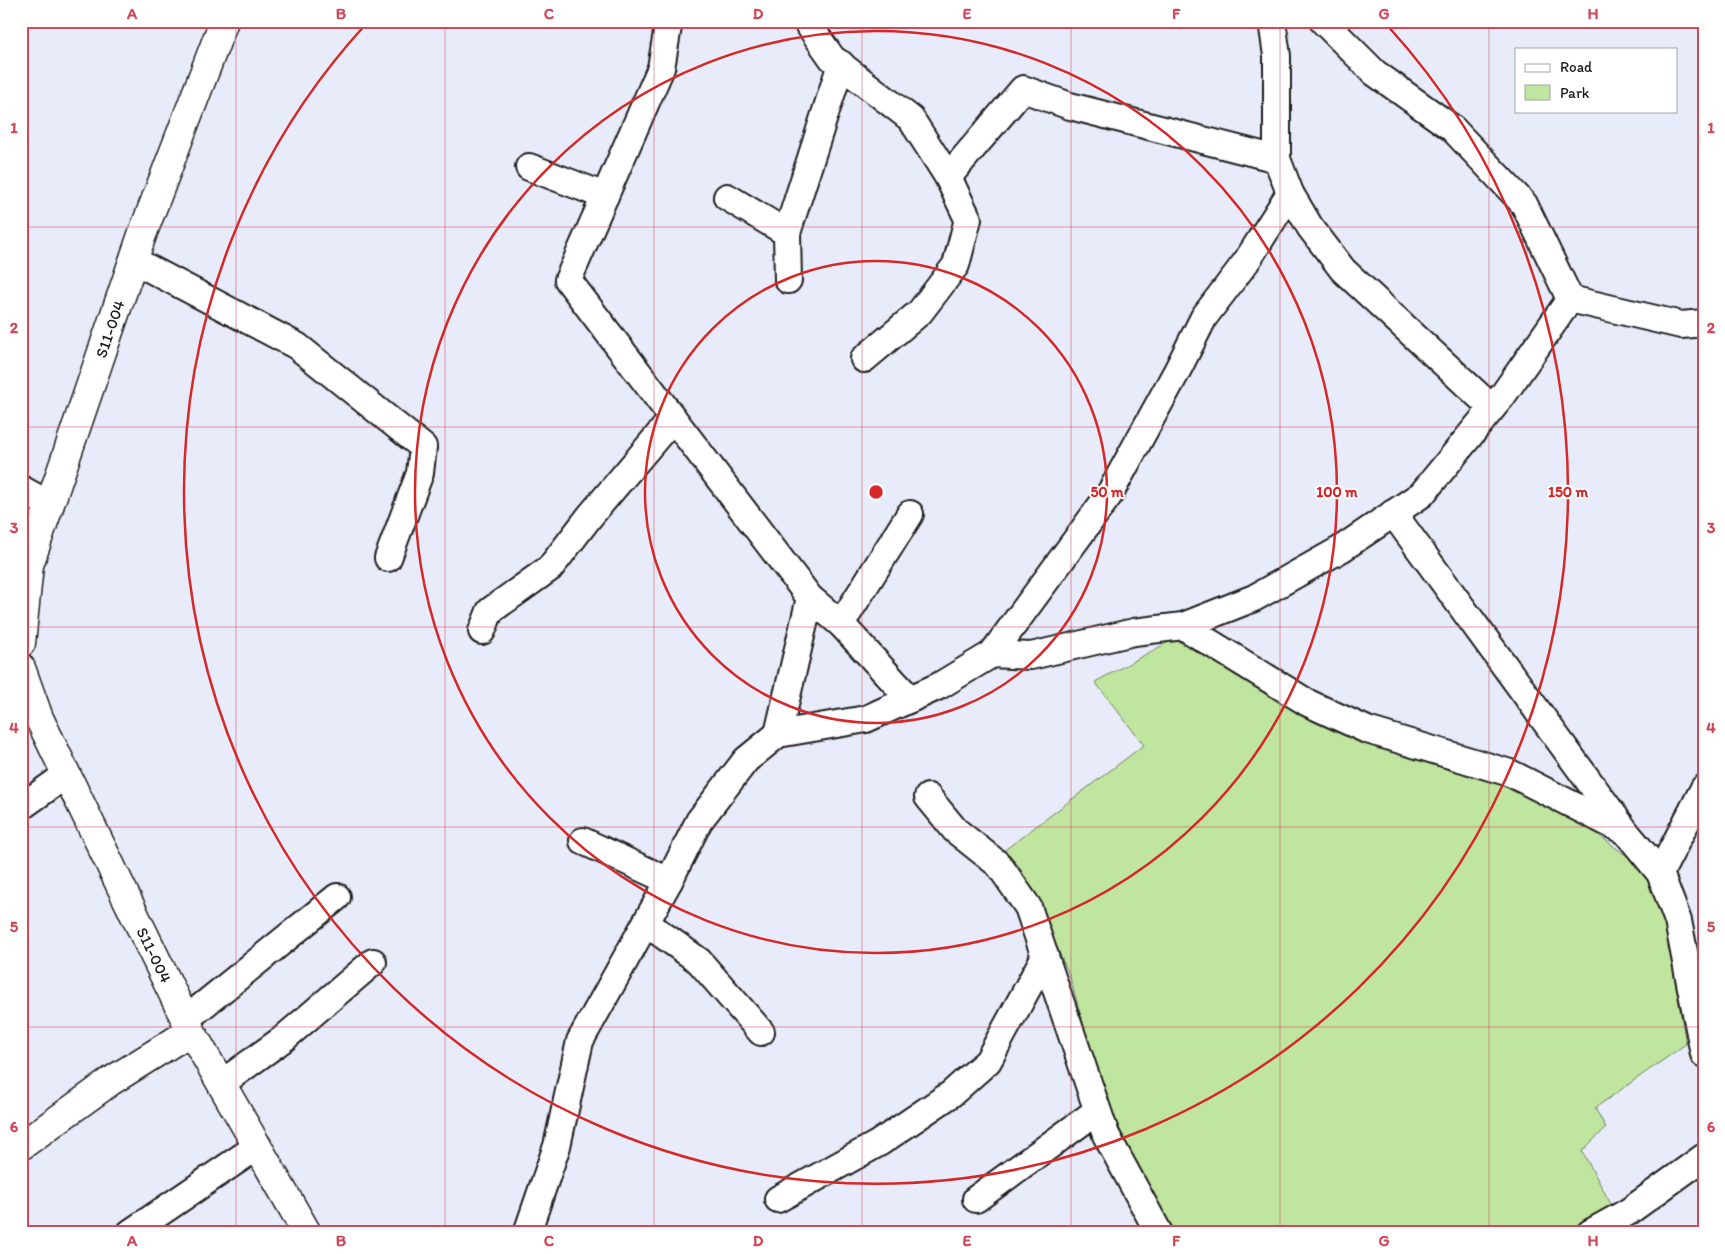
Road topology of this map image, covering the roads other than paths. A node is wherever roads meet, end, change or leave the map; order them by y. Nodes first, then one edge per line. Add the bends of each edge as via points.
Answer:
1 (224, 21) edge
2 (669, 21) edge
3 (1322, 21) edge
4 (1273, 22) edge
5 (813, 25) edge
6 (841, 64) junction
7 (1276, 159) junction
8 (530, 167) dead end
9 (948, 177) junction
10 (1290, 193) junction
11 (605, 196) junction
12 (727, 198) dead end
13 (786, 233) junction
14 (134, 260) junction
15 (788, 280) dead end
16 (1570, 299) junction
17 (1704, 323) edge
18 (864, 359) dead end
19 (1492, 408) junction
20 (673, 418) junction
21 (21, 489) edge
22 (50, 505) junction
23 (1393, 513) junction
24 (910, 514) dead end
25 (388, 558) dead end
26 (810, 598) junction
27 (841, 624) junction
28 (1183, 626) junction
29 (482, 631) dead end
30 (21, 643) edge
31 (992, 654) junction
32 (21, 668) edge
33 (910, 699) junction
34 (778, 734) junction
35 (66, 774) junction
36 (1704, 788) edge
37 (928, 797) dead end
38 (21, 807) edge
39 (1626, 832) junction
40 (583, 842) dead end
41 (1660, 873) junction
42 (669, 881) junction
43 (336, 897) dead end
44 (646, 923) junction
45 (1045, 956) junction
46 (373, 962) dead end
47 (1700, 1009) edge
48 (188, 1025) junction
49 (761, 1032) dead end
50 (1704, 1054) edge
51 (222, 1083) junction
52 (1097, 1111) junction
53 (21, 1146) edge
54 (258, 1146) junction
55 (1704, 1157) edge
56 (778, 1199) dead end
57 (976, 1199) dead end
58 (130, 1233) edge
59 (307, 1233) edge
60 (527, 1233) edge
61 (1159, 1233) edge
62 (1590, 1233) edge

1 - 14 street, S11-004
2 - 11 street via 661,68
3 - 16 street via 1375,73 1452,128 1524,204
4 - 7 street via 1277,56
5 - 6 street via 832,58
6 - 9 street via 911,119
6 - 13 street
7 - 9 street via 1070,106 1023,89
7 - 10 street
8 - 11 street
9 - 18 street via 968,219 956,265 920,312
10 - 19 street via 1310,227 1343,270
10 - 31 street via 1246,262 1204,316 1109,495
11 - 20 street via 568,280
12 - 13 street
13 - 15 street
14 - 22 street, S11-004
14 - 25 street via 296,346 423,447 420,473
16 - 17 street via 1681,325
16 - 19 street
19 - 23 street via 1422,494
20 - 26 street
20 - 29 street via 550,568 490,611
21 - 22 street
22 - 30 street, S11-004 via 29,565
23 - 28 street via 1341,549 1254,598
23 - 39 street
24 - 27 street
26 - 27 street
26 - 34 street
27 - 33 street
28 - 31 street via 1134,632 1031,656
28 - 39 street via 1308,703 1367,730 1510,773
31 - 33 street via 939,686
32 - 35 street, S11-004 via 39,718
33 - 34 street via 866,719
34 - 42 street via 746,760 699,821
35 - 38 street
35 - 48 street, S11-004
36 - 41 street
37 - 45 street via 954,830 999,866 1028,907
39 - 41 street
40 - 42 street
41 - 47 street via 1678,921
42 - 44 street
43 - 48 street
44 - 49 street via 698,962
44 - 60 street via 580,1042 557,1146
45 - 52 street
45 - 56 street via 988,1061 951,1094 879,1143
46 - 51 street via 282,1039
47 - 50 street
48 - 51 street, S11-004
48 - 53 street
51 - 54 street, S11-004
52 - 57 street
52 - 61 street via 1106,1135
54 - 58 street
54 - 59 street, S11-004
55 - 62 street via 1628,1212

